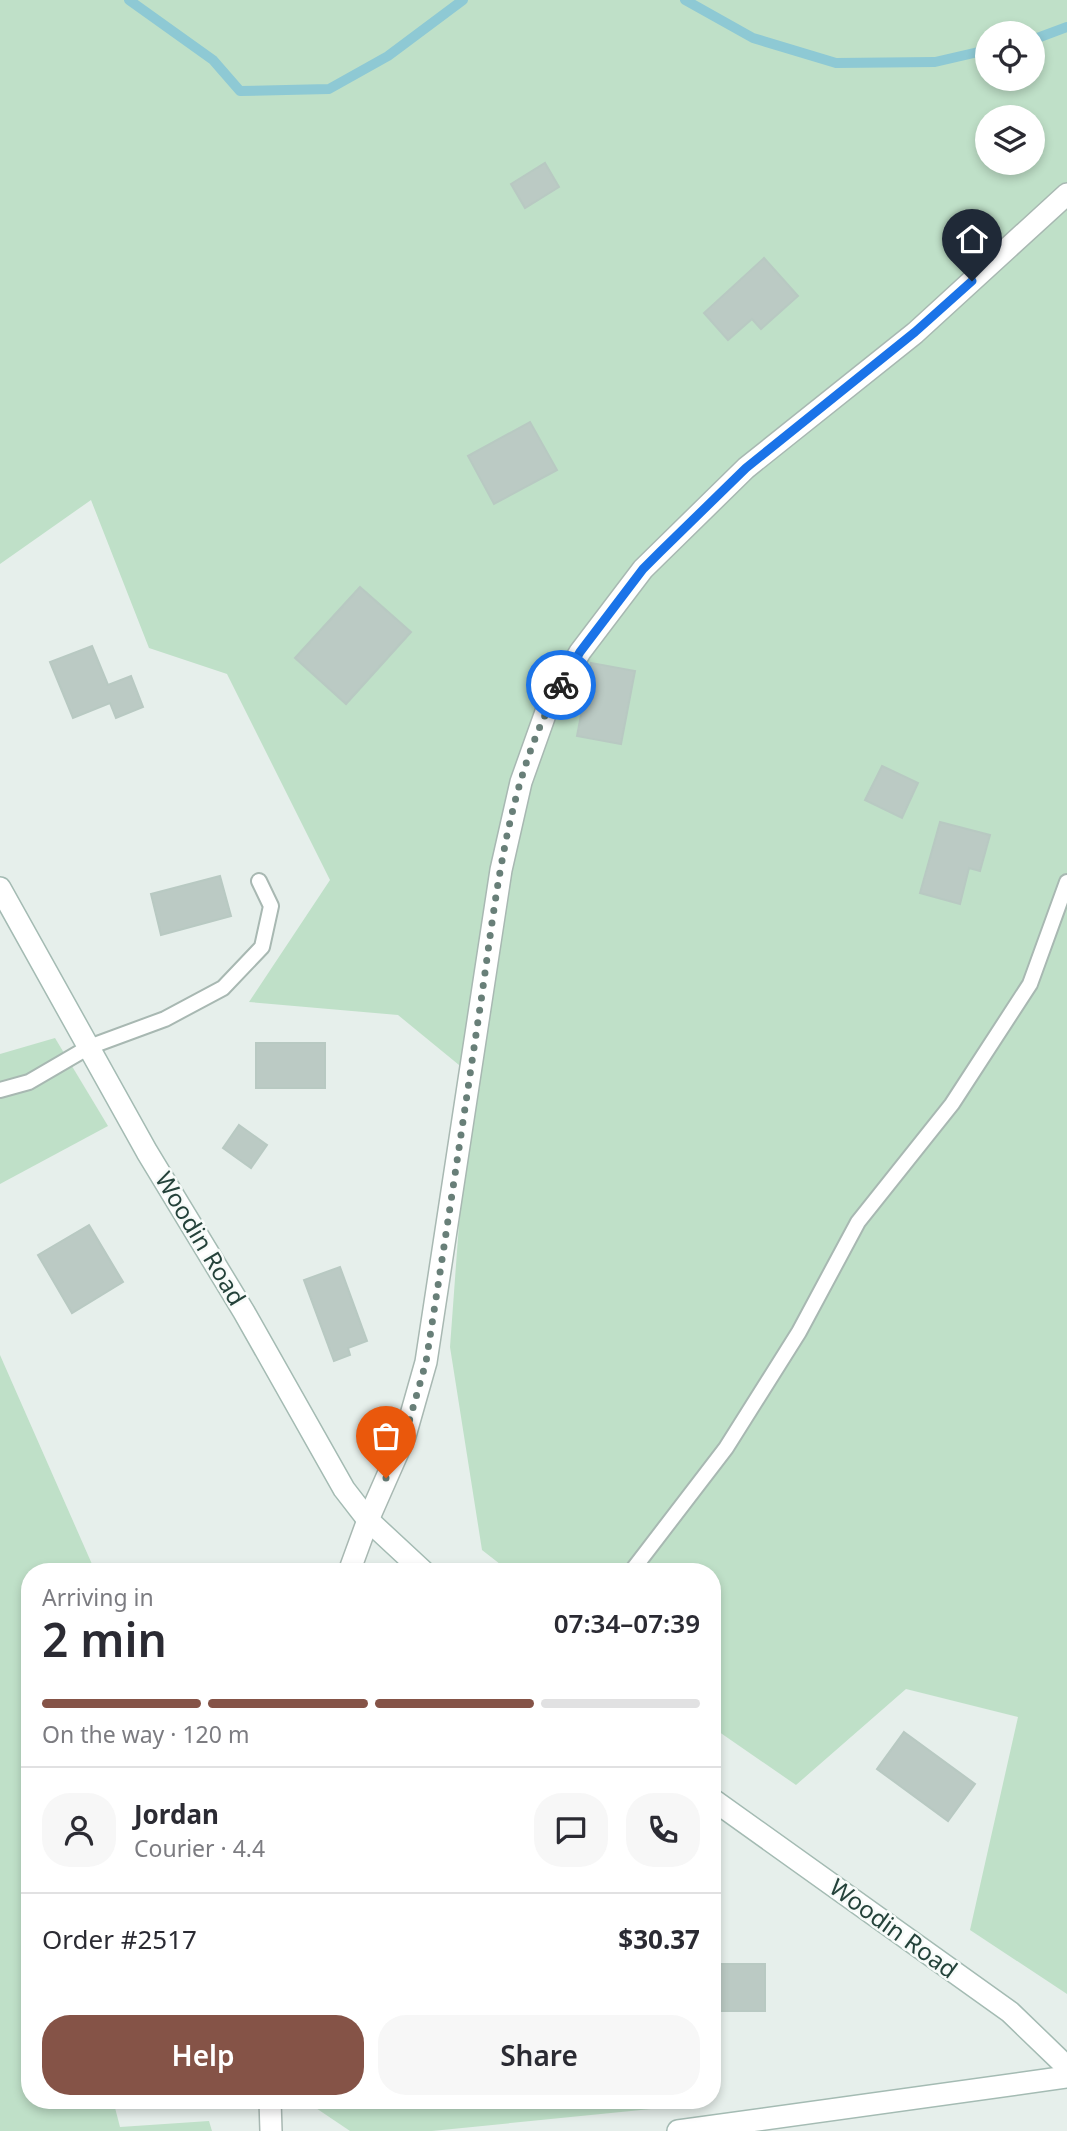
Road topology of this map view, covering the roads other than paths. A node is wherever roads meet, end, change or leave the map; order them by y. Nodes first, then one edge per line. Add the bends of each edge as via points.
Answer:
1 (1067, 194) edge
2 (259, 881) dead end
3 (1067, 882) edge
4 (0, 888) edge
5 (89, 1047) junction
6 (0, 1090) edge
7 (368, 1520) junction
8 (352, 1563) edge
9 (414, 1563) edge
10 (638, 1563) edge
11 (721, 1805) edge
12 (1067, 2067) edge
13 (1067, 2077) edge
14 (270, 2109) edge
15 (271, 2131) edge
16 (678, 2131) edge

1 - 7 street via 915,332 746,468 643,569 580,652 547,709 521,782 500,870 426,1362 405,1436
2 - 5 lane via 271,906 262,947 223,988 165,1019
3 - 10 lane via 1030,984 952,1104 858,1222 799,1332 726,1448
4 - 5 street, Woodin Road
5 - 6 lane via 29,1082
5 - 7 street, Woodin Road via 344,1489
7 - 8 street
7 - 9 street, Woodin Road
11 - 12 street, Woodin Road via 1010,2012
13 - 16 street
14 - 15 street

